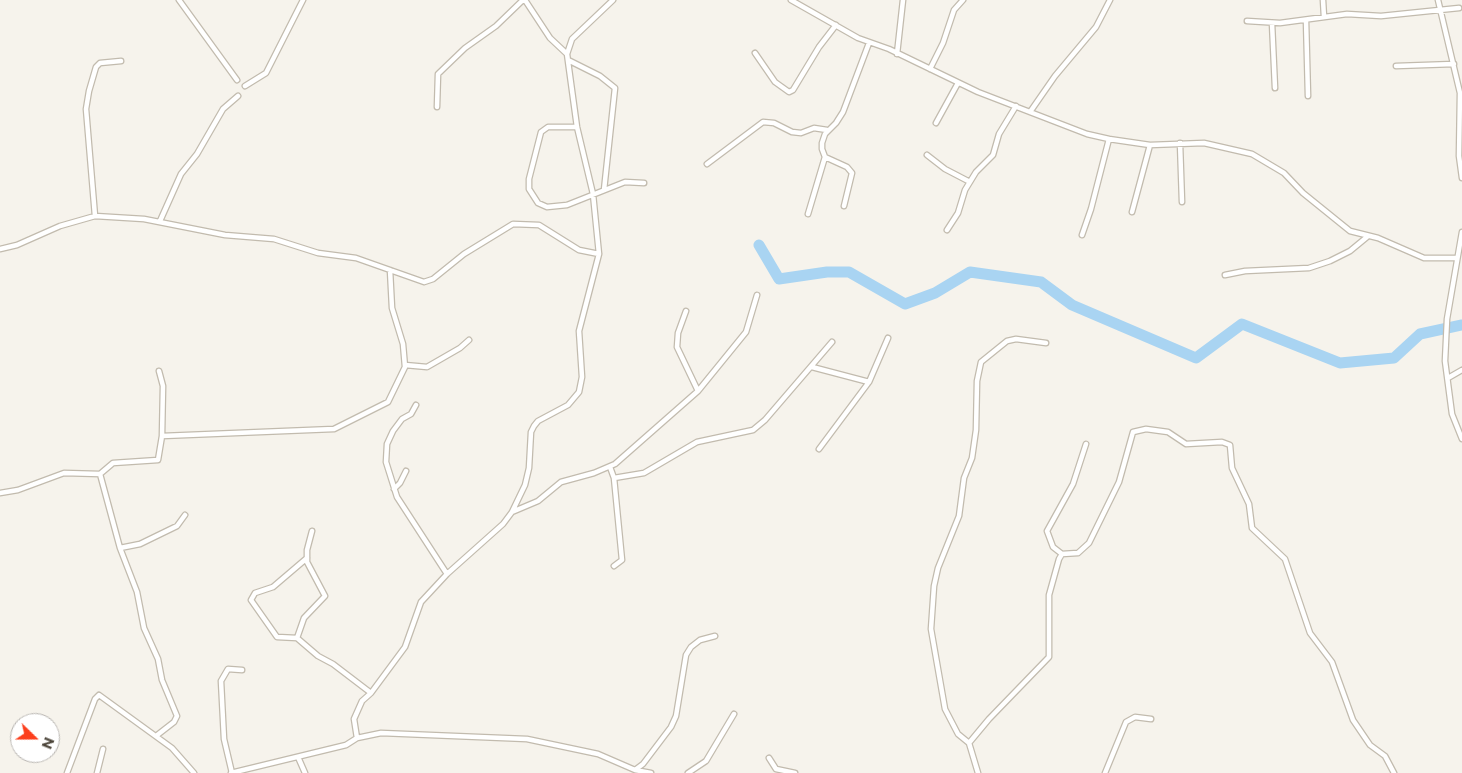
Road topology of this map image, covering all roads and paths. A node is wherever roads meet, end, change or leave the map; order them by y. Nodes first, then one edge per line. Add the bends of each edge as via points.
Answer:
1 (179, 0) edge
2 (302, 0) edge
3 (524, 0) edge
4 (614, 0) edge
5 (791, 0) edge
6 (903, 0) edge
7 (963, 0) edge
8 (1110, 0) edge
9 (1323, 0) edge
10 (1438, 0) edge
11 (1459, 8) dead end
12 (1440, 10) junction
13 (1324, 17) junction
14 (1306, 20) junction
15 (1247, 21) dead end
16 (1272, 23) junction
17 (836, 25) junction
18 (870, 43) junction
19 (755, 53) dead end
20 (897, 54) junction
21 (567, 57) junction
22 (121, 61) dead end
23 (1454, 64) junction
24 (1396, 66) dead end
25 (930, 69) junction
26 (237, 80) dead end
27 (958, 83) junction
28 (245, 86) dead end
29 (1275, 88) dead end
30 (238, 96) dead end
31 (1308, 96) dead end
32 (1016, 106) junction
33 (437, 107) dead end
34 (1461, 109) edge
35 (1030, 112) junction
36 (936, 123) dead end
37 (578, 127) junction
38 (828, 130) junction
39 (1109, 140) junction
40 (1180, 143) junction
41 (1150, 145) junction
42 (927, 155) dead end
43 (825, 156) junction
44 (707, 164) dead end
45 (1462, 178) edge
46 (970, 182) junction
47 (644, 183) dead end
48 (604, 190) junction
49 (593, 194) junction
50 (1182, 202) dead end
51 (844, 206) dead end
52 (1132, 212) dead end
53 (808, 214) dead end
54 (95, 216) junction
55 (160, 221) junction
56 (947, 230) dead end
57 (1462, 234) edge
58 (1082, 235) dead end
59 (1367, 237) junction
60 (0, 249) edge
61 (599, 254) junction
62 (1456, 258) junction
63 (390, 270) junction
64 (1225, 275) dead end
65 (757, 295) dead end
66 (686, 311) dead end
67 (888, 338) dead end
68 (469, 340) dead end
69 (832, 342) dead end
70 (1046, 343) dead end
71 (405, 364) junction
72 (812, 366) junction
73 (1462, 370) edge
74 (159, 371) dead end
75 (1448, 378) junction
76 (869, 382) junction
77 (698, 391) junction
78 (416, 405) dead end
79 (162, 436) junction
80 (1462, 439) edge
81 (1086, 444) dead end
82 (819, 449) dead end
83 (610, 467) junction
84 (406, 471) dead end
85 (100, 474) junction
86 (614, 478) junction
87 (394, 489) junction
88 (0, 493) edge
89 (512, 512) junction
90 (185, 515) dead end
91 (312, 531) dead end
92 (120, 548) junction
93 (1062, 554) junction
94 (307, 558) junction
95 (614, 566) dead end
96 (447, 574) junction
97 (715, 636) dead end
98 (297, 638) junction
99 (242, 670) dead end
100 (371, 694) junction
101 (734, 714) dead end
102 (1151, 719) dead end
103 (156, 736) junction
104 (357, 738) junction
105 (969, 743) junction
106 (103, 749) dead end
107 (298, 758) junction
108 (769, 758) dead end
109 (635, 770) junction
110 (242, 772) edge
111 (67, 773) edge
112 (97, 773) edge
113 (194, 773) edge
114 (231, 773) edge
115 (305, 773) edge
116 (652, 773) edge
117 (688, 773) edge
118 (794, 773) edge
119 (978, 773) edge
120 (1105, 773) edge
121 (1394, 773) edge

1 - 26 street
2 - 28 street via 266,73
3 - 21 street
3 - 33 street via 438,74
4 - 21 street via 572,39
5 - 17 street
6 - 20 street
7 - 25 street via 954,10
8 - 35 street via 1096,27
9 - 13 street
10 - 12 street
11 - 12 street
12 - 13 street
12 - 23 street
13 - 14 street
14 - 16 street
14 - 31 street
15 - 16 street
16 - 29 street
17 - 18 street
17 - 19 street via 794,90 788,92 775,82
18 - 20 street
18 - 38 street via 843,112
20 - 25 street
21 - 37 street
21 - 48 street via 615,88
22 - 54 street via 96,66 89,91 86,110
23 - 24 street
23 - 34 street
25 - 27 street
27 - 32 street
27 - 36 street
30 - 55 street via 223,109 197,154 181,174
32 - 35 street
32 - 46 street via 999,134 993,155 982,164
34 - 45 street via 1459,156
35 - 39 street
37 - 49 street
37 - 49 street via 548,128 541,132 528,178 530,188 538,203 547,207 567,205
38 - 43 street via 822,149
38 - 44 street via 814,128 801,133 792,132 774,123 763,122
39 - 41 street
39 - 58 street
40 - 41 street
40 - 50 street
40 - 59 street via 1204,143 1264,159 1350,231
41 - 52 street
42 - 46 street
43 - 51 street via 852,173
43 - 53 street
46 - 56 street via 958,213
47 - 48 street via 625,182
48 - 49 street
49 - 61 street
54 - 55 street
54 - 60 street
55 - 63 street via 225,235 274,240 318,253 356,258
57 - 62 street
59 - 62 street via 1378,238 1424,258
59 - 64 street via 1350,251 1309,268
61 - 63 street via 579,250 540,225 523,224 507,227 427,282
61 - 89 street via 579,331 581,384 576,398 534,426 525,485
62 - 75 street via 1447,319
63 - 71 street via 392,308 403,344
65 - 77 street via 746,332
66 - 77 street via 677,347
67 - 76 street
68 - 71 street via 427,367
69 - 72 street
70 - 105 street via 1007,340 981,362 977,381 976,430 972,458 964,478 960,516 938,568 934,586 931,630 945,709 958,734
71 - 79 street via 389,401 338,428
72 - 76 street
72 - 86 street via 752,430 697,442 644,473
73 - 75 street
74 - 79 street via 163,386
75 - 80 street via 1452,414
76 - 82 street
77 - 83 street
78 - 87 street via 411,414 400,422 387,444 386,462
79 - 85 street via 158,460 113,463
81 - 93 street via 1073,484 1047,531 1052,547
83 - 86 street
83 - 89 street via 561,482 538,501
84 - 87 street
85 - 88 street via 64,473 18,490
85 - 92 street
86 - 95 street via 622,560
87 - 96 street via 407,515
89 - 96 street
90 - 92 street via 177,526 140,544
91 - 94 street
92 - 103 street via 137,592 145,633 158,659 162,680 177,716
93 - 105 street via 1049,595 1049,657
93 - 121 street via 1078,553 1089,544 1119,482 1135,430 1168,432 1186,444 1230,444 1232,468 1249,504 1252,528 1285,559 1310,633 1332,662 1353,720 1370,745 1385,756
94 - 98 street via 325,596 304,618
94 - 98 street via 278,584 255,592 251,600 277,637
96 - 100 street via 421,602 404,646
97 - 109 street via 696,644 686,655 676,716 643,764
98 - 100 street
99 - 114 street via 228,669 221,681 224,739
100 - 104 street via 362,701 354,719
101 - 117 street via 706,762
102 - 120 street via 1135,717 1126,722
103 - 111 street via 102,696 96,696
103 - 113 street via 172,748
104 - 107 street via 346,745
104 - 109 street via 381,733 410,733 527,739 598,754
105 - 119 street
106 - 112 street
107 - 110 street
107 - 115 street
108 - 118 street via 776,769
109 - 116 street
110 - 114 street

